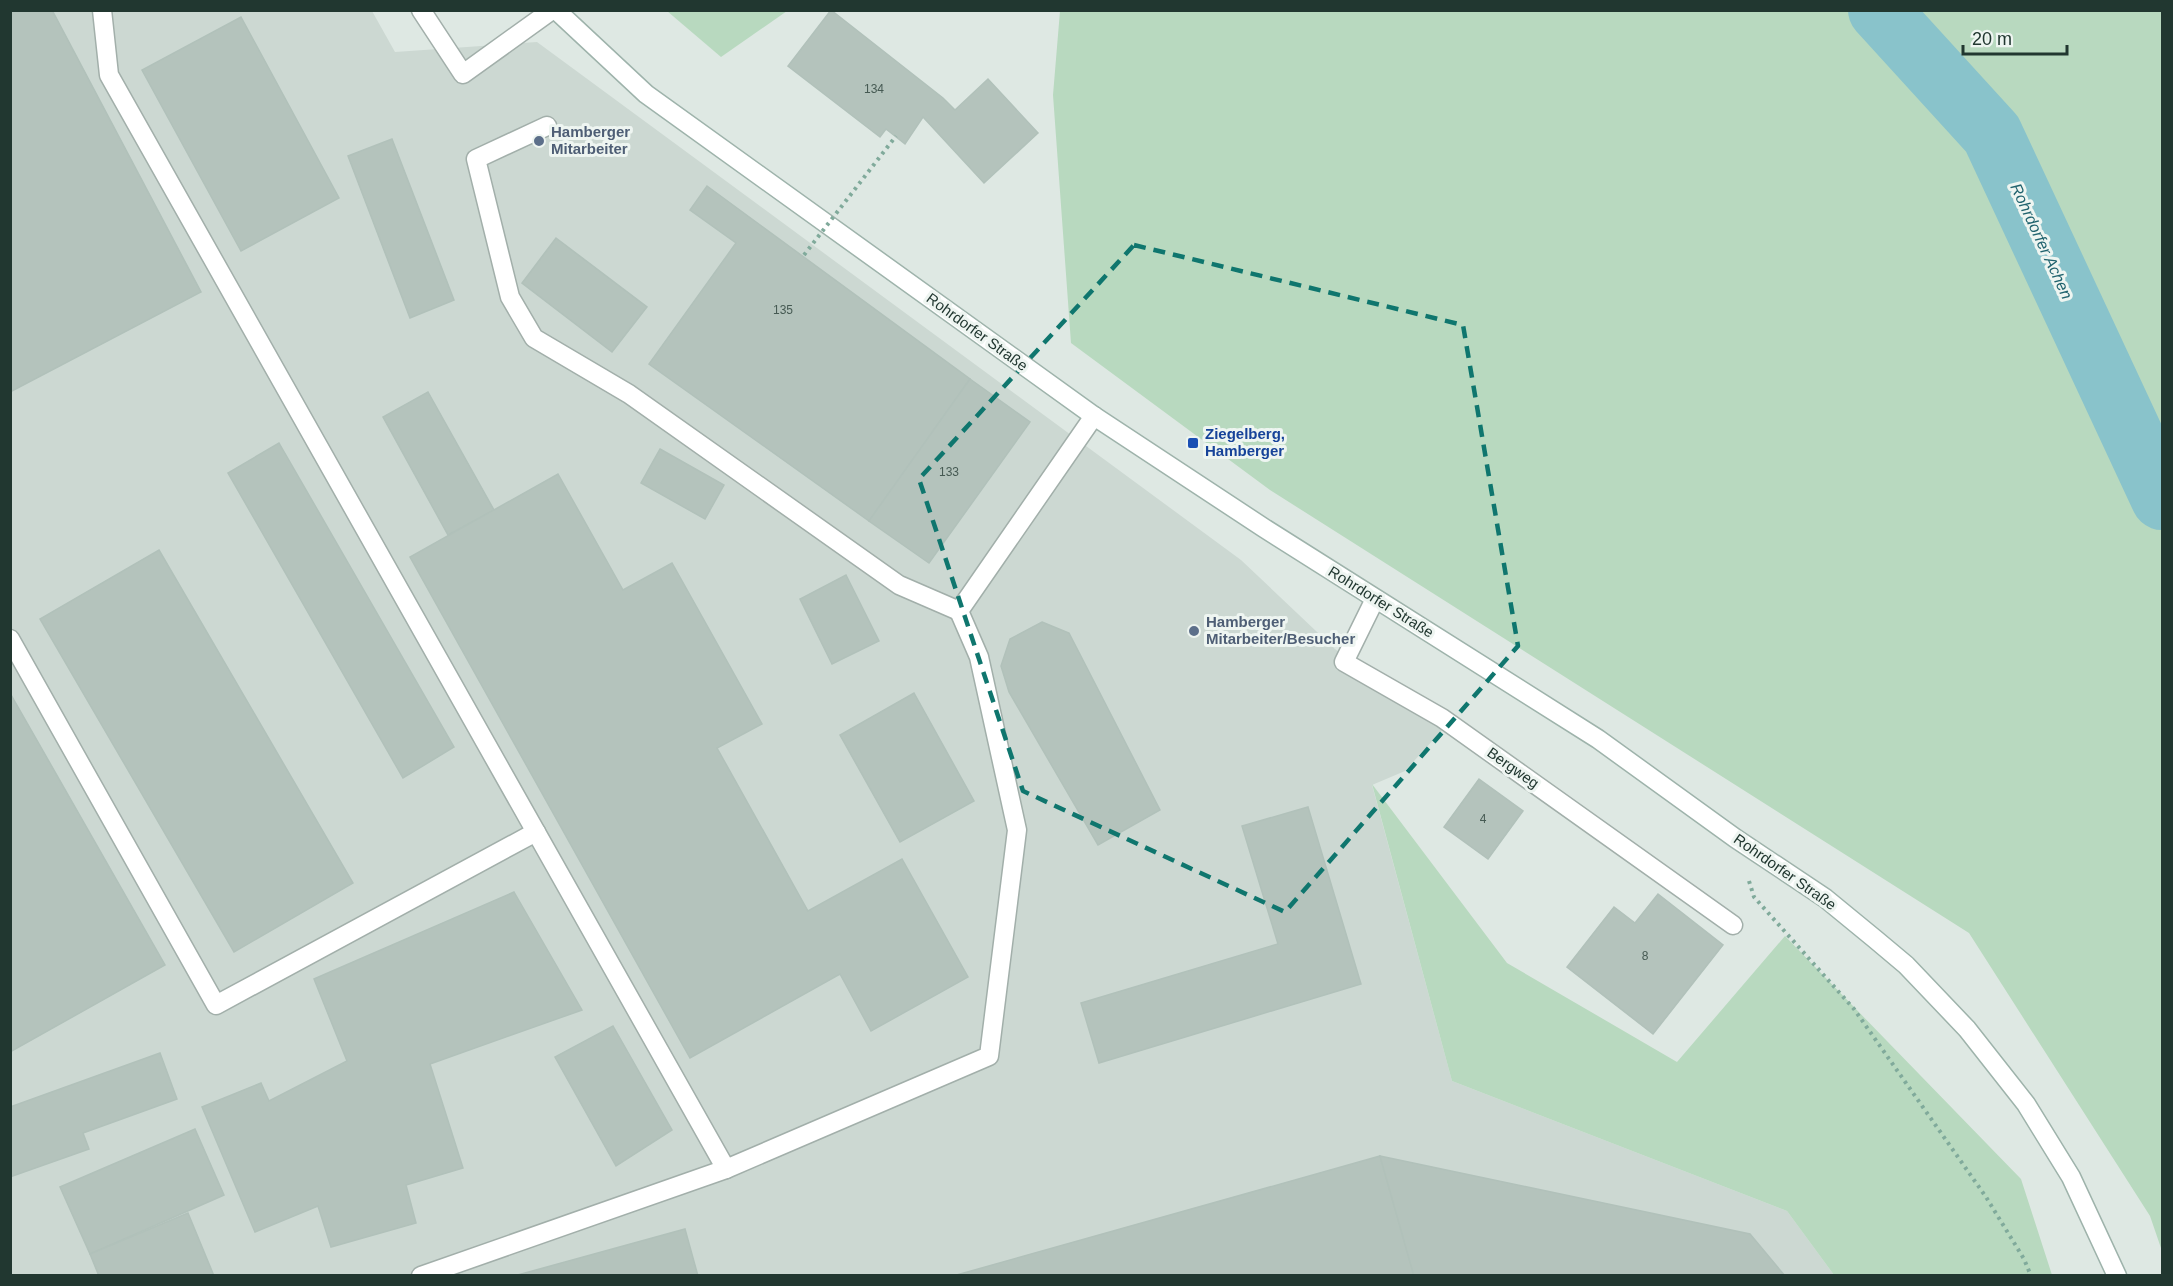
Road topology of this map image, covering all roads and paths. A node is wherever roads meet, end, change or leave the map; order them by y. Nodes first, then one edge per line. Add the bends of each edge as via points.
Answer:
1 (102, 10) edge
2 (421, 10) edge
3 (554, 10) edge
4 (547, 126) dead end
5 (896, 136) dead end
6 (804, 255) dead end
7 (1094, 416) junction
8 (1375, 599) junction
9 (959, 611) junction
10 (10, 639) edge
11 (536, 832) junction
12 (1735, 838) junction
13 (1733, 925) dead end
14 (726, 1169) junction
15 (421, 1275) edge
16 (2031, 1275) edge
17 (2117, 1275) edge

1 - 11 main road via 109,75
2 - 3 main road via 462,74
3 - 7 main road, Rohrdorfer Straße via 646,94
4 - 9 main road via 476,159 510,297 534,338 629,394 900,585
5 - 6 path, bridge
7 - 8 main road, Rohrdorfer Straße
7 - 9 main road
8 - 12 main road, Rohrdorfer Straße via 1598,739
8 - 13 main road, Bergweg via 1344,662 1443,718
9 - 14 main road via 979,657 1017,830 989,1056
10 - 11 main road via 216,1005
11 - 14 main road
12 - 16 path via 1754,897 1854,1009 1986,1197
12 - 17 main road, Rohrdorfer Straße via 1825,898 1875,939 1906,965 1967,1029 2026,1104 2065,1168
14 - 15 main road

